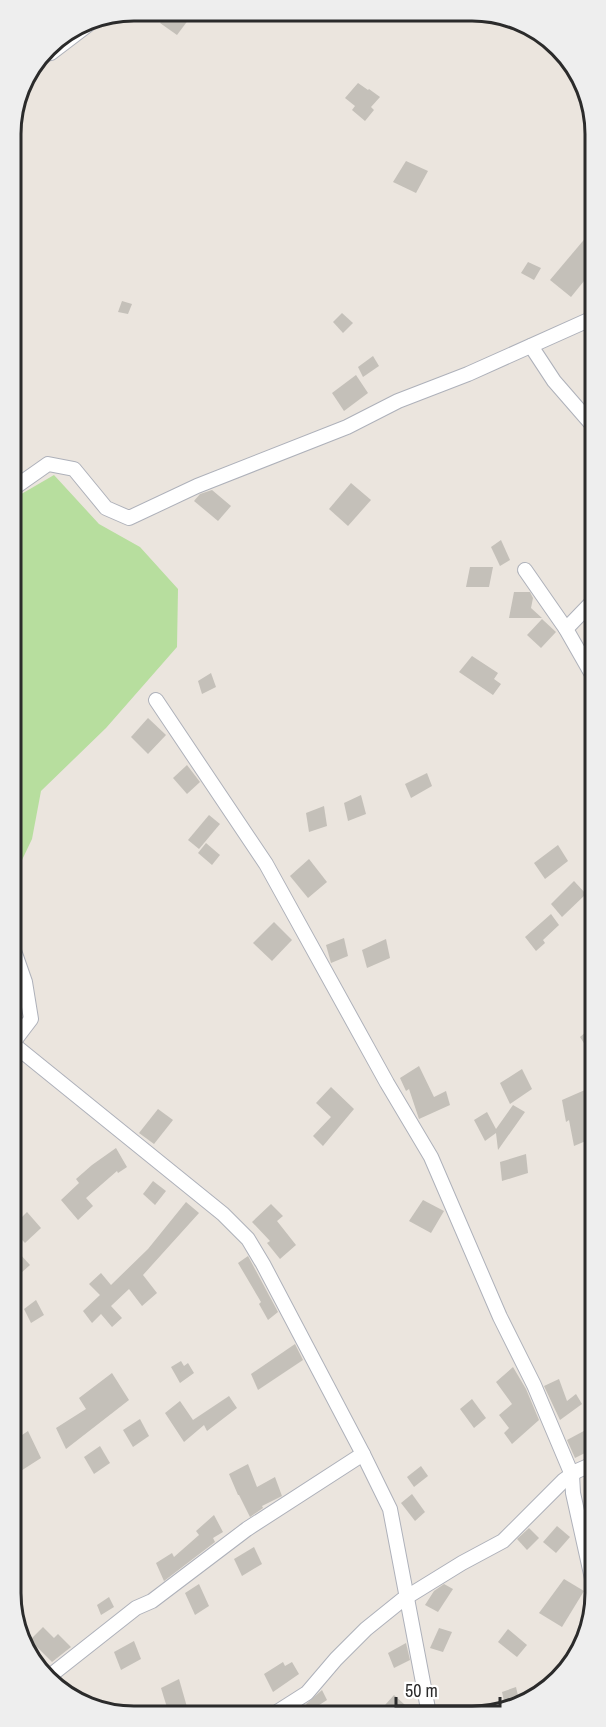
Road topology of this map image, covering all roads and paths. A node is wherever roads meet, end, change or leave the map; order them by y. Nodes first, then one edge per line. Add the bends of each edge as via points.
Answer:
1 (585, 322) edge
2 (531, 346) junction
3 (585, 417) edge
4 (21, 483) edge
5 (525, 570) dead end
6 (585, 609) edge
7 (566, 629) junction
8 (585, 662) edge
9 (156, 700) dead end
10 (21, 971) edge
11 (21, 1033) edge
12 (21, 1050) edge
13 (363, 1454) junction
14 (585, 1468) edge
15 (572, 1475) junction
16 (585, 1548) edge
17 (407, 1597) junction
18 (54, 1673) edge
19 (287, 1706) edge
20 (427, 1706) edge

1 - 2 street
2 - 3 street
2 - 4 street via 129,518 106,508 74,469 48,464
5 - 7 street
6 - 7 street
7 - 8 street
9 - 15 street via 266,864 431,1157
10 - 11 street via 31,1019
12 - 13 street via 224,1214 248,1239
13 - 17 street via 390,1509
13 - 18 street via 248,1529 152,1601 136,1608
14 - 15 street
15 - 16 street
15 - 17 street via 503,1541
17 - 19 street via 366,1629 307,1693
17 - 20 street

